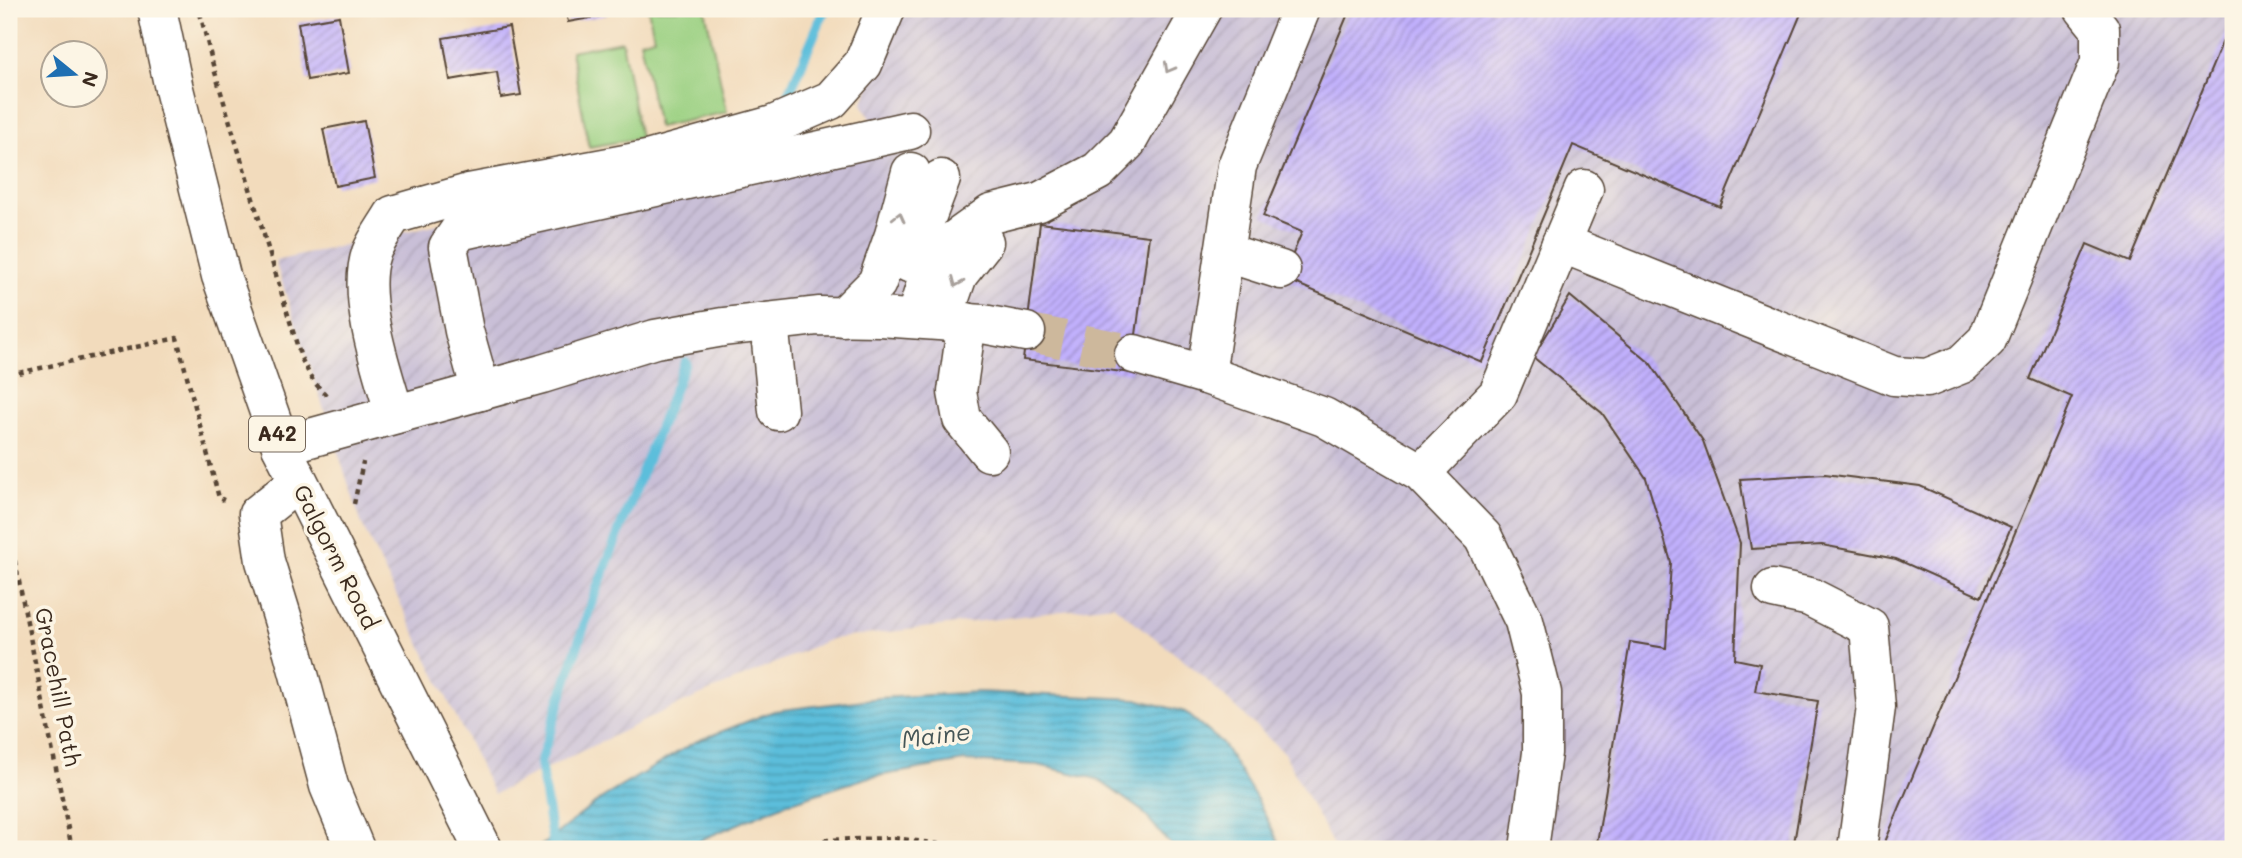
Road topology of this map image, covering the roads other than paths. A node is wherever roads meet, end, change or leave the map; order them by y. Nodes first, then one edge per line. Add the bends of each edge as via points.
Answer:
1 (158, 9) edge
2 (886, 9) edge
3 (1202, 9) edge
4 (1301, 9) edge
5 (2084, 9) edge
6 (910, 130) dead end
7 (1584, 189) dead end
8 (1561, 243) junction
9 (1224, 252) junction
10 (1281, 270) dead end
11 (843, 317) junction
12 (926, 320) junction
13 (769, 322) junction
14 (1026, 332) tunnel mouth
15 (1134, 354) tunnel mouth
16 (1206, 374) junction
17 (481, 391) junction
18 (778, 411) dead end
19 (395, 414) junction
20 (281, 446) junction
21 (989, 452) dead end
22 (1421, 473) junction
23 (298, 482) junction
24 (1773, 589) dead end
25 (479, 840) edge
26 (355, 849) edge
27 (1529, 849) edge
28 (1857, 849) edge

1 - 20 main road, Galgorm Road / A42 via 221,276
2 - 19 main road via 863,64 831,100 773,125 647,160 469,193 393,215 371,253 365,282 376,353
3 -> 12 main road via 1127,142 1098,171 1002,223 974,253
4 - 9 main road via 1237,166
5 - 8 main road via 2100,29 2101,62 1987,340 1962,364 1927,378 1894,376
6 - 17 main road via 460,231 447,247
7 - 8 main road
8 - 22 main road via 1497,394
9 - 10 main road
9 - 16 main road
11 - 12 main road
11 -> 12 main road via 877,283 894,235 926,176 900,289
11 - 13 main road
12 - 14 main road
12 - 21 main road via 957,392 962,419
13 - 17 main road via 655,339
13 - 18 main road
15 - 16 main road
16 - 22 main road via 1324,417
17 - 19 main road
19 - 20 main road
20 - 23 main road, Galgorm Road / A42
22 - 27 main road via 1483,537 1524,621 1542,693 1542,753
23 - 25 main road, Galgorm Road / A42
23 - 26 main road via 258,514 265,561 329,786
24 - 28 main road via 1810,597 1869,627 1876,707

